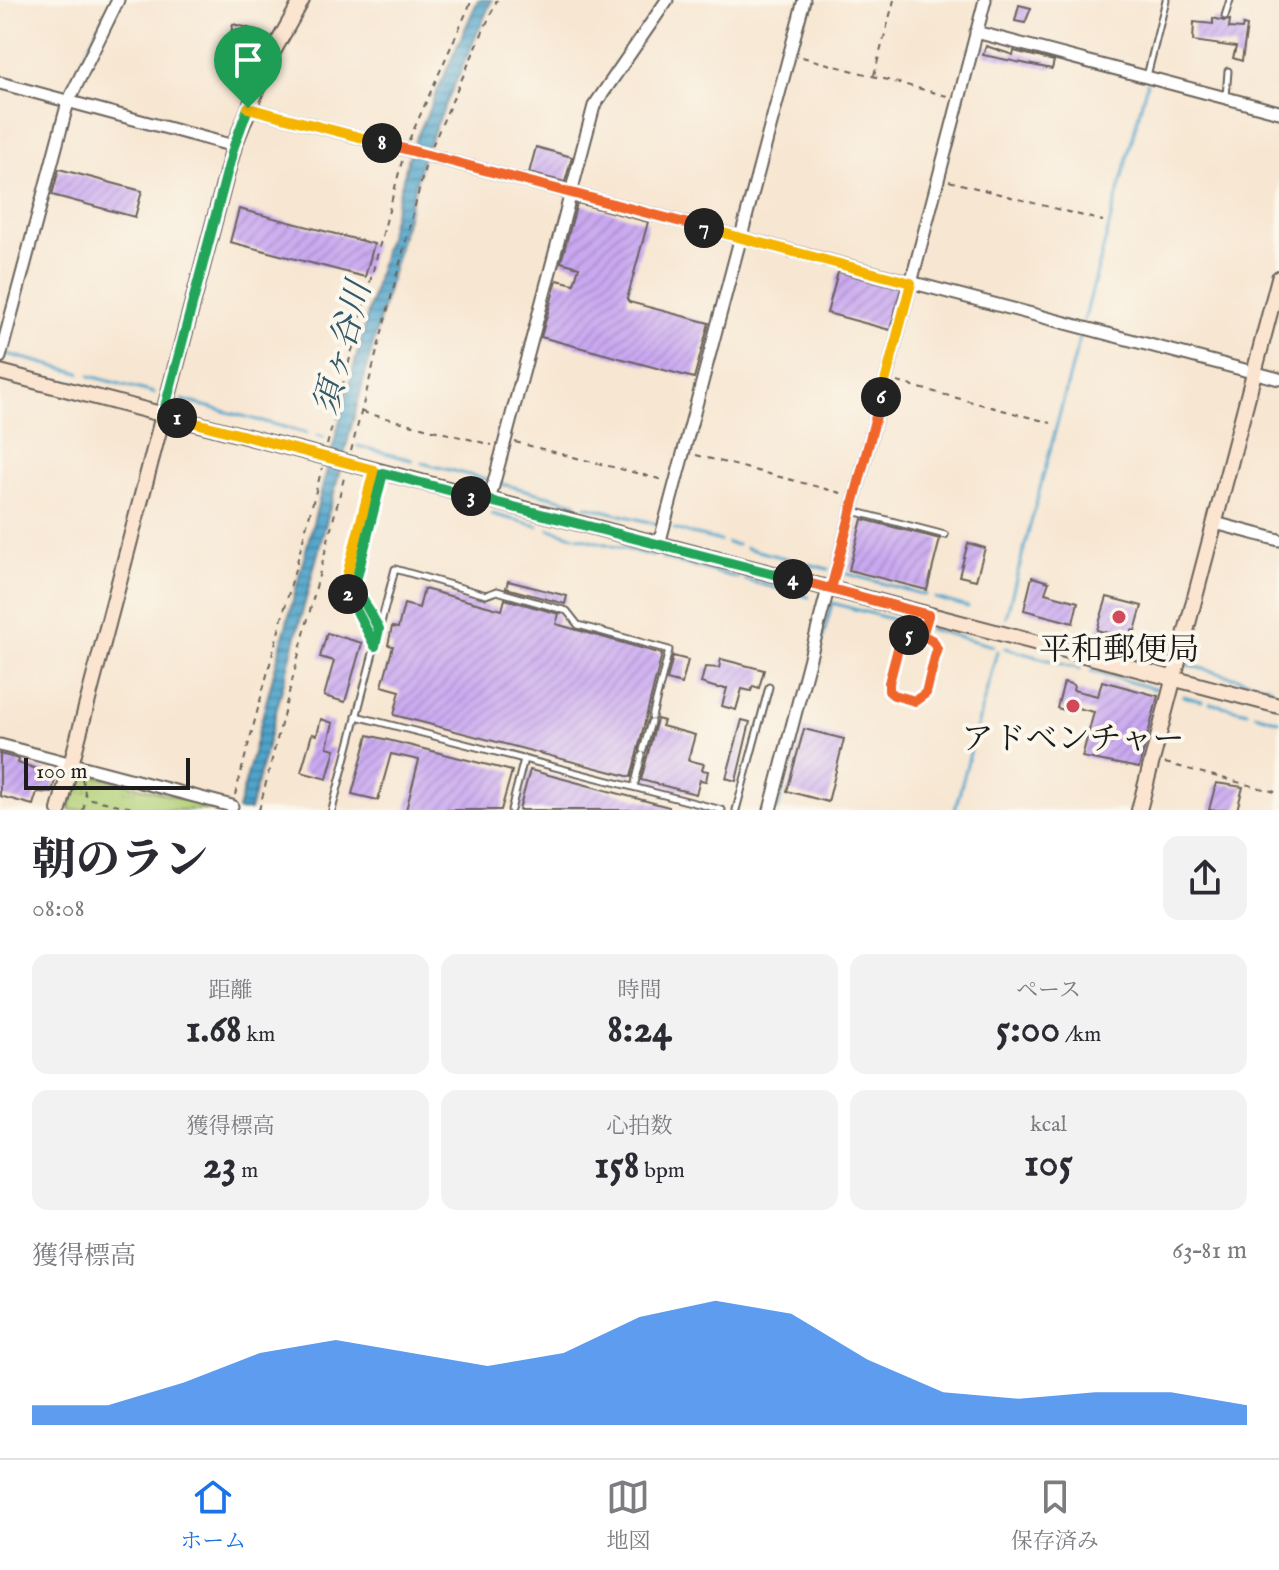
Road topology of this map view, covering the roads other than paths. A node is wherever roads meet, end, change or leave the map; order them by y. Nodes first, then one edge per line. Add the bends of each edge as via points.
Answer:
1 (118, 0) edge
2 (302, 0) edge
3 (667, 0) edge
4 (804, 0) edge
5 (985, 0) edge
6 (1166, 0) edge
7 (1230, 0) edge
8 (1225, 16) dead end
9 (976, 32) junction
10 (1228, 71) dead end
11 (1146, 77) junction
12 (1, 87) edge
13 (1226, 98) junction
14 (68, 102) junction
15 (248, 108) junction
16 (1279, 112) edge
17 (234, 146) junction
18 (571, 193) junction
19 (741, 237) junction
20 (1279, 278) edge
21 (911, 283) junction
22 (1275, 308) edge
23 (0, 357) edge
24 (0, 372) edge
25 (1254, 373) junction
26 (1279, 379) edge
27 (163, 415) junction
28 (379, 472) junction
29 (489, 501) junction
30 (851, 511) junction
31 (1215, 523) junction
32 (945, 535) dead end
33 (1279, 540) edge
34 (659, 544) junction
35 (830, 589) junction
36 (928, 615) junction
37 (379, 629) junction
38 (922, 635) junction
39 (375, 646) junction
40 (1174, 679) junction
41 (769, 687) dead end
42 (1279, 706) edge
43 (356, 716) junction
44 (0, 745) edge
45 (524, 759) junction
46 (72, 764) junction
47 (634, 787) junction
48 (232, 806) road end
49 (59, 810) edge
50 (332, 810) edge
51 (511, 810) edge
52 (722, 810) edge
53 (736, 810) edge
54 (770, 810) edge
55 (1139, 810) edge

1 - 14 street
2 - 15 street
3 - 18 street via 594,106
4 - 19 street
5 - 9 street
6 - 11 lane
7 - 8 lane
9 - 11 street
9 - 21 street
10 - 13 lane
11 - 13 street
12 - 14 street
13 - 16 street
14 - 17 street
14 - 23 street
15 - 17 street
15 - 18 street
17 - 27 street
18 - 19 street
18 - 29 street
19 - 21 street
19 - 34 street
20 - 22 street
21 - 25 street
21 - 30 street
22 - 25 street
24 - 27 street
25 - 26 street
25 - 31 street
27 - 28 street
27 - 46 street
28 - 29 street
28 - 37 lane via 355,585
28 - 39 lane via 344,587
29 - 34 street
30 - 32 lane
30 - 35 street
31 - 33 street
31 - 40 street
34 - 35 street
35 - 36 street
35 - 54 street
36 - 38 lane
36 - 40 street
37 - 39 lane
37 - 47 lane via 395,569 567,611 578,625 669,650
38 - 38 lane via 937,649 926,693 915,701 894,695 889,683 900,641
39 - 43 lane
40 - 42 street
40 - 55 street
41 - 53 lane
43 - 45 lane
43 - 50 lane
44 - 46 street
45 - 47 lane
45 - 51 lane
46 - 48 street
46 - 49 street
47 - 52 lane

